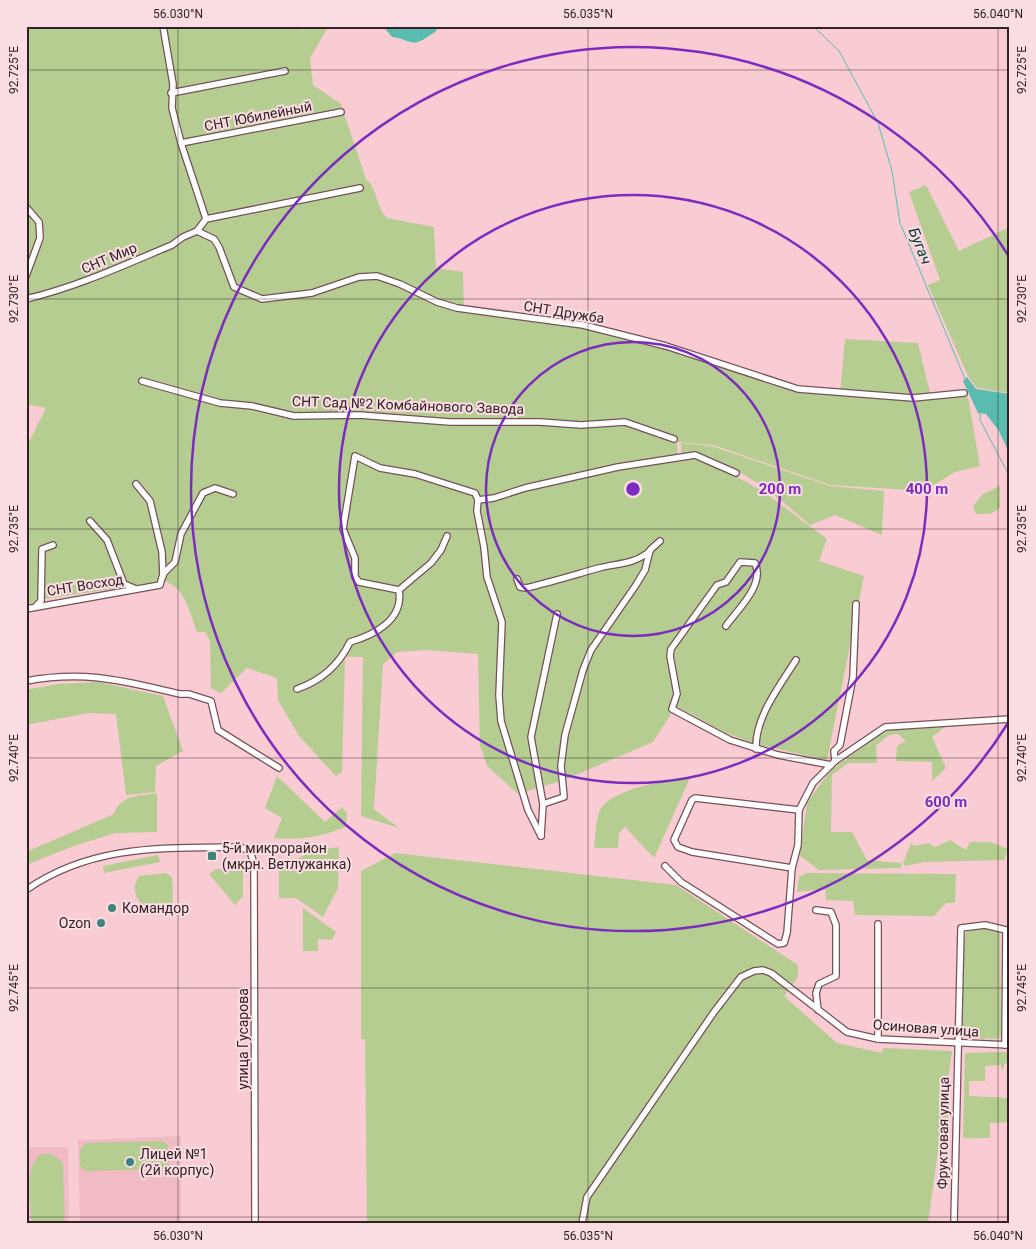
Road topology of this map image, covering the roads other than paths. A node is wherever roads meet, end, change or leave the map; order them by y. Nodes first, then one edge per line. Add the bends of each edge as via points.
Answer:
1 (163, 26) edge
2 (285, 71) dead end
3 (172, 93) junction
4 (340, 112) dead end
5 (181, 143) junction
6 (360, 188) dead end
7 (26, 208) edge
8 (206, 219) junction
9 (197, 231) junction
10 (26, 276) edge
11 (26, 299) edge
12 (142, 381) dead end
13 (964, 393) dead end
14 (674, 439) dead end
15 (736, 473) dead end
16 (136, 484) dead end
17 (233, 494) dead end
18 (478, 500) junction
19 (90, 521) dead end
20 (447, 536) dead end
21 (660, 541) dead end
22 (53, 545) dead end
23 (650, 550) junction
24 (163, 574) junction
25 (517, 579) dead end
26 (138, 589) junction
27 (399, 590) junction
28 (856, 604) dead end
29 (37, 606) junction
30 (26, 609) edge
31 (557, 614) dead end
32 (726, 626) dead end
33 (796, 660) dead end
34 (26, 681) edge
35 (297, 689) dead end
36 (1010, 719) edge
37 (756, 749) junction
38 (833, 763) junction
39 (279, 768) dead end
40 (543, 804) junction
41 (799, 810) junction
42 (665, 866) dead end
43 (792, 868) junction
44 (26, 890) edge
45 (816, 910) dead end
46 (878, 924) dead end
47 (818, 1010) junction
48 (878, 1039) junction
49 (958, 1043) junction
50 (1008, 1045) edge
51 (256, 1223) edge
52 (582, 1223) edge
53 (954, 1223) edge

1 - 3 street
2 - 3 street
3 - 5 street via 172,108
4 - 5 street, СНТ Юбилейный
5 - 8 street
6 - 8 street
7 - 10 street via 39,222 40,238
8 - 9 street
9 - 11 street, СНТ Мир via 92,279
9 - 13 street, СНТ Дружба via 214,239 234,287 262,299 312,293 359,277 377,276 457,308 583,325 666,346 798,390 913,398
12 - 14 street, СНТ Сад №2 Комбайнового Завода via 220,403 252,406 294,416 359,415 450,422 581,425 625,422
15 - 18 street via 694,455 618,467
16 - 24 street via 150,501 162,552
17 - 24 street, СНТ Восход via 215,488 203,493 181,534 175,562
18 - 27 street via 475,493 414,474 380,468 356,456 343,528 355,558 355,576 359,582
18 - 40 street via 487,577 502,622 501,721 528,810 541,836
19 - 26 street, СНТ Восход via 107,540 124,584
20 - 27 street via 432,563
21 - 23 street
22 - 29 street, СНТ Восход via 42,549 41,600
23 - 25 street via 628,564 601,567 526,588 520,587
23 - 40 street via 645,570 591,650 584,670 565,735 561,766 564,797
24 - 26 street, СНТ Восход via 160,585
26 - 29 street, СНТ Восход
27 - 35 street via 399,607 391,620 370,636 350,642 342,659 312,684
28 - 38 street via 854,678
29 - 30 street, СНТ Восход
31 - 40 street via 530,737
32 - 37 street via 756,582 759,570 755,562 740,562 726,582 717,586 671,649 677,694 672,709 730,740
33 - 37 street via 774,694 756,733
34 - 39 street via 52,676 103,677 211,701 218,730
36 - 38 street via 885,727
37 - 38 street
38 - 41 street via 813,783
41 - 43 street via 798,845
41 - 43 street via 695,798 674,840 674,844 692,852
42 - 43 street via 681,882 778,944 784,943 787,933
44 - 51 street, улица Гусарова via 61,870 142,848 240,847 250,851 253,856
45 - 47 street via 831,912 836,924 836,976 819,984 816,993
46 - 48 street
47 - 48 street, Осиновая улица via 847,1032
47 - 52 street, Осиновая улица via 771,973 754,971 741,977 587,1197
48 - 49 street, Осиновая улица
49 - 50 street, Осиновая улица
49 - 50 street, Фруктовая улица via 961,928 984,925 1006,930
49 - 53 street, Фруктовая улица

